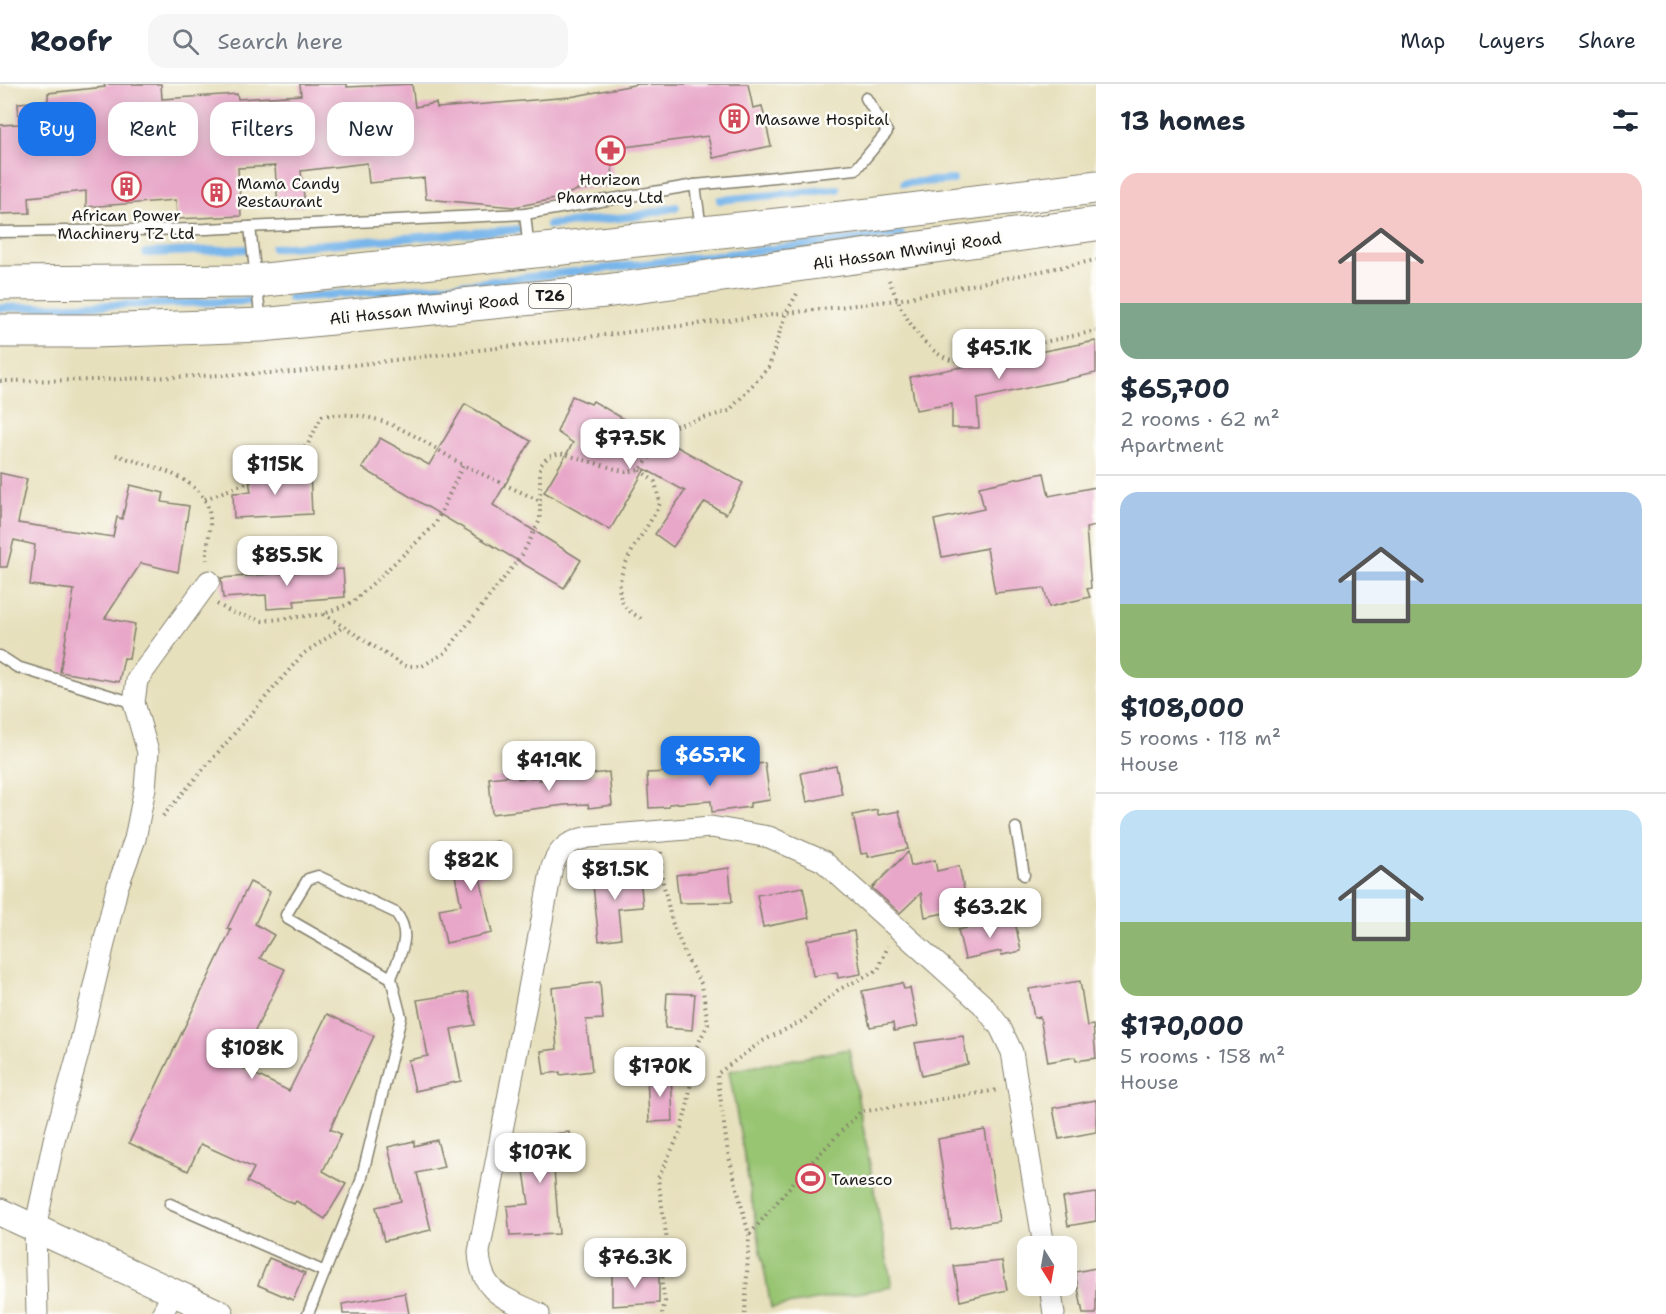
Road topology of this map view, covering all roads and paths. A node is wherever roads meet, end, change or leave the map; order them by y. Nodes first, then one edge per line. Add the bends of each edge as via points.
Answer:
1 (866, 98) dead end
2 (695, 185) junction
3 (1096, 187) edge
4 (525, 214) junction
5 (1096, 224) edge
6 (250, 227) junction
7 (0, 232) edge
8 (702, 233) junction
9 (529, 252) junction
10 (879, 255) junction
11 (1096, 260) edge
12 (814, 264) junction
13 (256, 281) junction
14 (0, 284) edge
15 (897, 300) junction
16 (785, 315) junction
17 (261, 325) junction
18 (0, 330) edge
19 (1096, 331) edge
20 (0, 381) edge
21 (116, 455) dead end
22 (463, 465) junction
23 (640, 470) junction
24 (206, 499) junction
25 (542, 502) junction
26 (209, 581) junction
27 (324, 614) junction
28 (643, 620) dead end
29 (343, 627) junction
30 (0, 656) edge
31 (134, 703) junction
32 (158, 822) dead end
33 (1016, 828) dead end
34 (661, 830) junction
35 (1024, 875) dead end
36 (896, 927) junction
37 (391, 978) junction
38 (1018, 1090) junction
39 (170, 1204) dead end
40 (0, 1212) edge
41 (35, 1229) junction
42 (749, 1235) junction
43 (1042, 1236) edge
44 (325, 1272) junction
45 (1051, 1296) edge
46 (168, 1303) edge
47 (37, 1314) edge
48 (220, 1314) edge
49 (308, 1314) edge
50 (539, 1314) edge
51 (662, 1314) edge
52 (745, 1314) edge
53 (1054, 1314) edge

1 - 2 lane via 887,132 856,170
2 - 4 lane
2 - 8 lane
3 - 8 highway
4 - 6 lane
4 - 9 lane
5 - 10 highway, Ali Hassan Mwinyi Road / T26
6 - 7 lane
6 - 13 lane
8 - 9 highway
9 - 13 highway
10 - 12 highway, Ali Hassan Mwinyi Road / T26
10 - 15 path
11 - 15 path
12 - 16 path
12 - 17 highway, Ali Hassan Mwinyi Road / T26 via 605,291
13 - 14 highway
13 - 17 lane
15 - 16 path
15 - 19 path via 938,357 954,361
16 - 20 path via 295,372
16 - 23 path via 769,367 729,411 675,426
17 - 18 highway, Ali Hassan Mwinyi Road / T26
21 - 24 path via 190,483
22 - 24 path via 393,424 348,413 322,417 308,444 285,468
22 - 25 path
22 - 27 path via 435,525 354,602
23 - 25 path via 626,472 560,453 548,457 540,466
23 - 28 path via 655,482 660,503 624,567 620,590 626,608
24 - 26 path via 210,518
25 - 29 path via 540,520 522,555 445,653 422,666 404,666
26 - 27 path via 214,602 233,613 263,621
26 - 31 street via 136,680
27 - 29 path
29 - 32 path via 303,654
30 - 31 lane via 17,667
31 - 41 street via 148,752 146,788 135,839 117,888
33 - 35 lane
34 - 36 street via 711,827 769,837 822,861
34 - 50 street via 573,840 557,854 552,867 478,1252 479,1271 485,1283 503,1297
34 - 51 path via 662,878 672,922 702,985 708,1024 695,1050 680,1133 658,1178 667,1241 662,1283 666,1301
36 - 38 street via 984,1005 1012,1052
36 - 42 path via 878,970 838,990 802,1021 762,1042 717,1074 728,1153
37 - 37 lane via 288,919 286,915 308,879 318,876 396,913 404,924 406,939
37 - 44 lane via 401,1017 361,1181
38 - 42 path via 991,1090 860,1112
38 - 43 street
39 - 44 lane
40 - 41 street
41 - 46 street via 98,1256
41 - 47 street
42 - 52 path
44 - 49 lane
45 - 53 street
46 - 48 street

